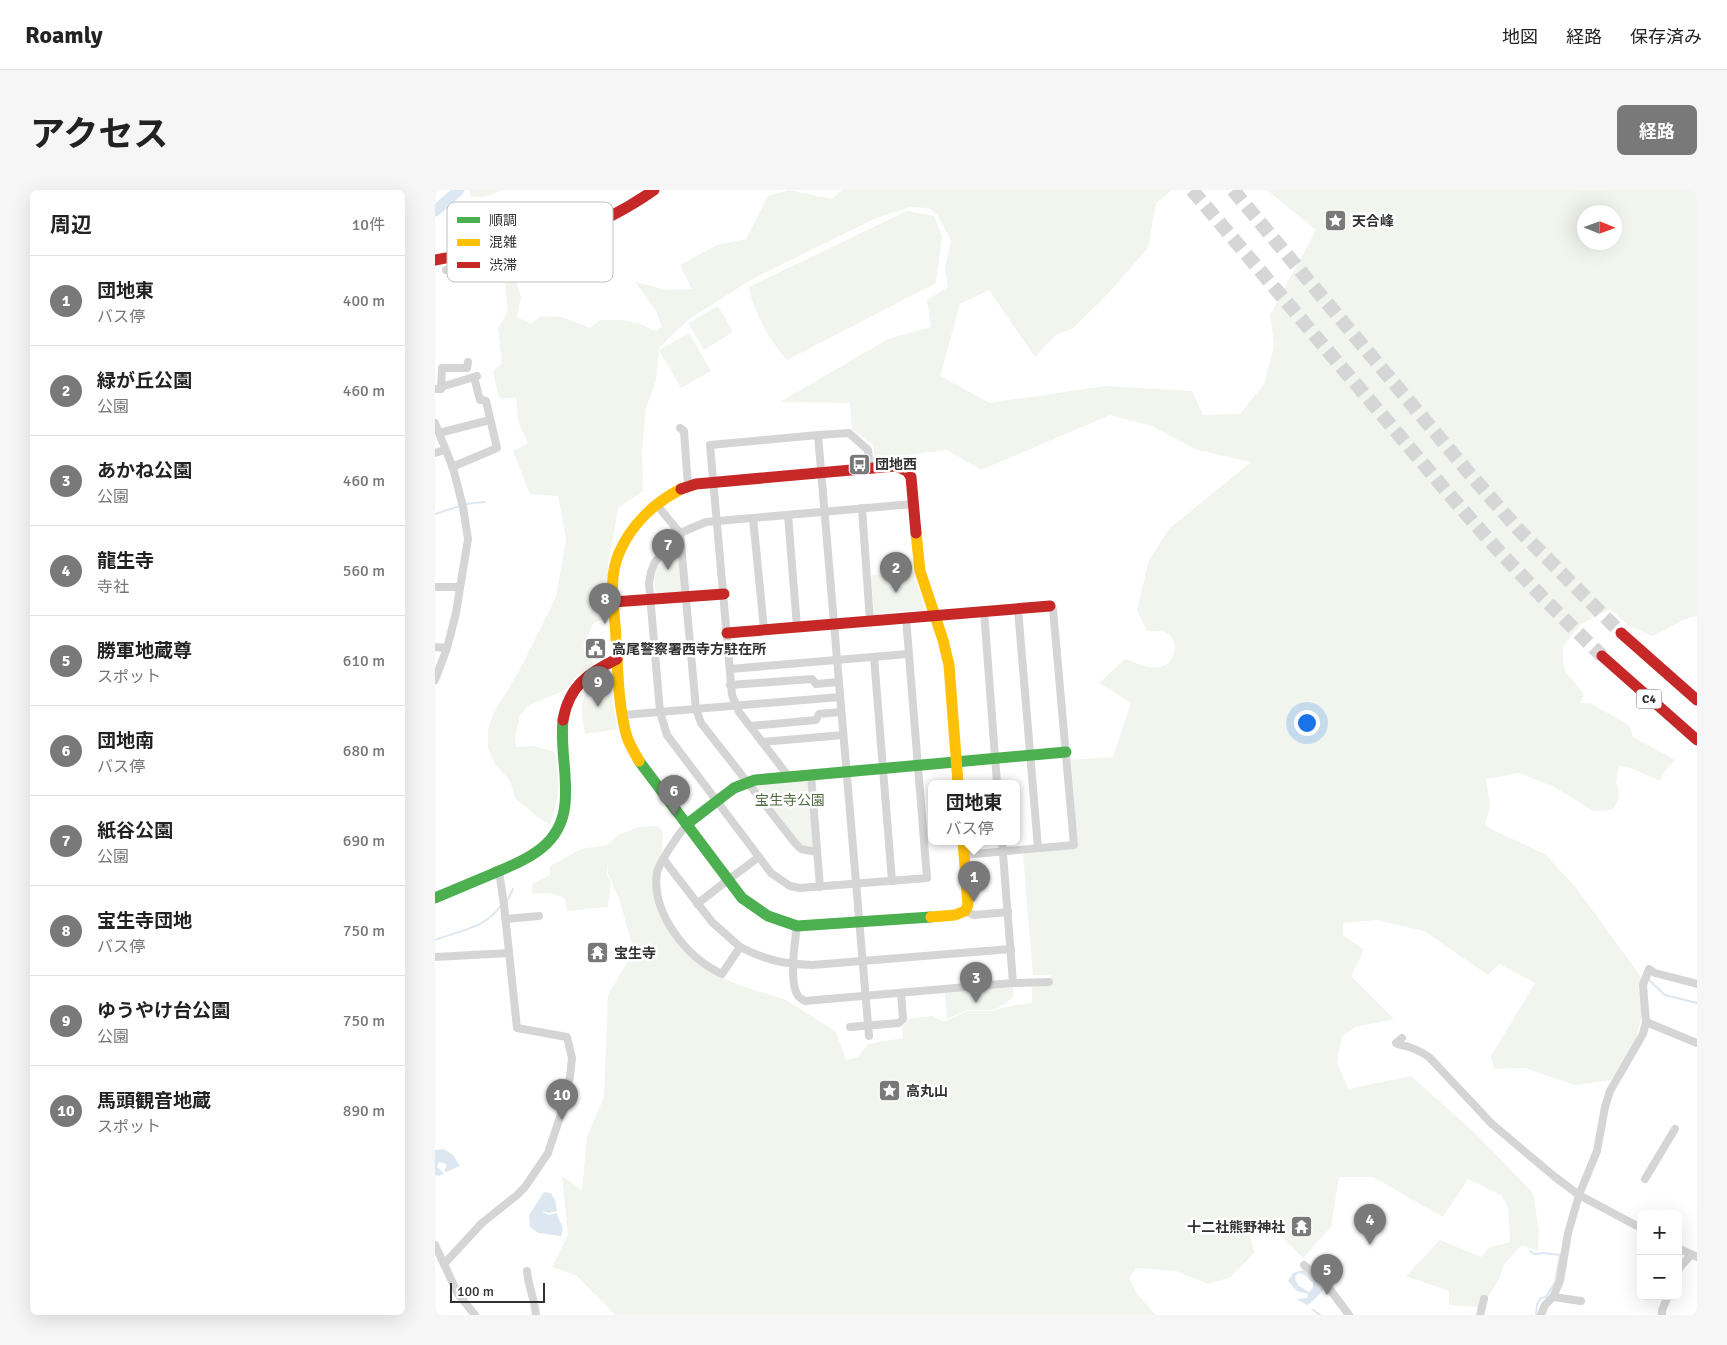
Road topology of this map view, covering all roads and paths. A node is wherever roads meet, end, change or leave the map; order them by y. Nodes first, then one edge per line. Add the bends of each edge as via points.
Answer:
1 (654, 190) edge
2 (613, 213) edge
3 (468, 362) dead end
4 (438, 388) edge
5 (490, 420) junction
6 (435, 423) edge
7 (680, 428) dead end
8 (439, 433) junction
9 (818, 435) junction
10 (445, 450) junction
11 (435, 453) edge
12 (452, 467) junction
13 (870, 468) junction
14 (822, 472) junction
15 (714, 481) junction
16 (688, 486) junction
17 (656, 504) junction
18 (913, 504) junction
19 (862, 508) junction
20 (825, 512) junction
21 (788, 515) junction
22 (753, 518) junction
23 (717, 521) junction
24 (680, 532) junction
25 (435, 588) edge
26 (460, 588) junction
27 (724, 594) junction
28 (687, 597) junction
29 (651, 599) junction
30 (613, 602) junction
31 (1050, 606) joint
32 (1017, 608) junction
33 (984, 611) junction
34 (934, 615) junction
35 (906, 618) junction
36 (871, 620) junction
37 (834, 623) junction
38 (797, 627) junction
39 (764, 629) junction
40 (727, 632) junction
41 (1621, 633) tunnel mouth
42 (435, 647) edge
43 (447, 648) junction
44 (908, 654) junction
45 (1602, 656) tunnel mouth
46 (874, 658) junction
47 (617, 659) junction
48 (837, 661) junction
49 (730, 670) junction
50 (435, 680) edge
51 (838, 682) junction
52 (730, 685) junction
53 (840, 697) junction
54 (1697, 700) edge
55 (736, 706) junction
56 (696, 709) junction
57 (660, 712) junction
58 (841, 712) junction
59 (623, 715) junction
60 (750, 726) junction
61 (843, 735) junction
62 (1697, 740) edge
63 (762, 742) junction
64 (1066, 752) junction
65 (1030, 756) junction
66 (995, 759) junction
67 (956, 762) junction
68 (918, 765) junction
69 (882, 768) junction
70 (847, 772) junction
71 (811, 775) junction
72 (789, 777) junction
73 (958, 780) edge
74 (997, 780) edge
75 (746, 782) junction
76 (717, 802) junction
77 (687, 824) junction
78 (964, 845) edge
79 (1002, 845) edge
80 (1038, 848) junction
81 (817, 852) junction
82 (1003, 852) junction
83 (965, 855) junction
84 (759, 857) junction
85 (664, 860) junction
86 (499, 871) junction
87 (732, 877) dead end
88 (892, 881) junction
89 (724, 883) dead end
90 (855, 884) junction
91 (819, 887) junction
92 (435, 898) edge
93 (697, 904) junction
94 (965, 911) junction
95 (1008, 912) junction
96 (539, 916) dead end
97 (505, 919) junction
98 (859, 922) junction
99 (797, 926) junction
100 (740, 947) junction
101 (1011, 948) junction
102 (509, 953) junction
103 (435, 956) edge
104 (862, 960) junction
105 (792, 965) junction
106 (1049, 982) dead end
107 (1013, 983) junction
108 (1697, 984) edge
109 (901, 993) junction
110 (865, 996) junction
111 (1646, 1022) junction
112 (868, 1026) junction
113 (850, 1027) dead end
114 (869, 1036) dead end
115 (1402, 1038) dead end
116 (1697, 1043) edge
117 (1675, 1129) dead end
118 (1645, 1179) dead end
119 (1579, 1195) junction
120 (1637, 1226) edge
121 (435, 1245) edge
122 (1682, 1250) edge
123 (1694, 1256) edge
124 (444, 1264) junction
125 (1304, 1265) dead end
126 (1682, 1265) edge
127 (527, 1271) dead end
128 (1553, 1297) junction
129 (1483, 1299) dead end
130 (1666, 1300) edge
131 (1581, 1301) dead end
132 (475, 1315) edge
133 (536, 1315) edge
134 (1349, 1315) edge
135 (1480, 1315) edge
136 (1541, 1315) edge
137 (1662, 1315) edge

1 - 2 main road
3 - 4 street via 467,368 442,368
4 - 5 street via 476,377 480,400 486,401
5 - 8 street
5 - 12 street via 497,449
6 - 8 street
7 - 16 street via 684,431
8 - 10 street
9 - 13 street via 849,432 868,450
9 - 14 street
9 - 15 street via 711,445
10 - 11 street
10 - 12 street
12 - 26 street via 468,539
13 - 14 main road
13 - 18 main road via 896,466 907,471 911,477
14 - 15 main road
14 - 20 street
15 - 16 main road
15 - 23 street
16 - 17 main road
17 - 24 street
17 - 30 main road via 619,553 612,582
18 - 19 street
18 - 34 main road via 920,571
19 - 20 street
19 - 36 street
20 - 21 street
20 - 37 street
21 - 22 street
21 - 38 street
22 - 23 street
22 - 39 street
23 - 24 street
23 - 27 street
24 - 28 street
24 - 29 street via 655,562 649,583
25 - 26 street
26 - 43 street
27 - 28 main road
27 - 40 street
28 - 29 main road
28 - 56 street
29 - 30 main road
29 - 57 street
30 - 47 main road
31 - 32 main road
31 - 64 street via 1053,610
32 - 33 main road
32 - 65 street
33 - 34 main road
33 - 66 street
34 - 35 main road
34 - 67 main road via 949,665
35 - 36 main road
35 - 44 street
36 - 37 main road
37 - 38 main road
37 - 48 street
38 - 39 main road
39 - 40 main road
40 - 49 street
41 - 54 main road, C4
42 - 43 street
43 - 50 street
44 - 46 street
44 - 68 street
45 - 62 main road, C4
46 - 48 street
46 - 69 street
47 - 59 main road
47 - 86 main road via 582,680 565,706 561,729 565,803 556,830 529,858
48 - 49 street
48 - 51 street
49 - 52 street
51 - 52 street via 816,684 812,679
51 - 53 street
52 - 55 street
53 - 55 street
53 - 58 street
55 - 56 street
55 - 60 street
56 - 57 street
56 - 75 street via 701,723
57 - 59 street
57 - 76 street via 672,743
58 - 60 street via 819,714 816,720
58 - 61 street
59 - 77 main road via 628,739 641,764
60 - 63 street
61 - 63 street
61 - 70 street
63 - 72 street
64 - 65 main road
64 - 80 street via 1074,845
65 - 66 main road
65 - 80 street
66 - 67 main road
66 - 74 street
67 - 68 main road
67 - 73 main road
68 - 69 main road
68 - 88 street via 927,878
69 - 70 main road
69 - 88 street
70 - 71 main road
70 - 90 street
71 - 72 main road
71 - 81 street
72 - 75 main road
75 - 76 main road
75 - 81 street via 795,843
76 - 77 main road
76 - 84 street
77 - 85 street
77 - 99 main road via 742,898 770,918
78 - 83 main road
79 - 82 street
80 - 82 street
81 - 91 street
82 - 83 street
82 - 95 street
83 - 94 main road via 968,905
84 - 87 street
84 - 91 street via 771,873 790,886
85 - 93 street
85 - 100 street via 657,872 663,915 683,943 712,970 722,974
86 - 92 main road
86 - 97 street
88 - 90 street
89 - 93 street
90 - 91 street
90 - 98 street
93 - 100 street
94 - 95 street via 974,914
94 - 98 main road via 955,915
95 - 101 street
96 - 97 street
97 - 102 street
98 - 99 main road
98 - 104 street
99 - 105 street
100 - 105 street via 771,961
101 - 104 street
101 - 107 street
102 - 103 street
102 - 124 street via 517,1028 567,1037 572,1058 567,1091 552,1143 539,1167 517,1195 482,1223
104 - 105 street
104 - 110 street
105 - 110 street via 796,991 805,1001
106 - 107 street
107 - 109 street
108 - 111 street via 1649,969 1643,985
109 - 110 street
109 - 112 street via 903,1019 899,1023
110 - 112 street
111 - 116 street
111 - 119 street via 1639,1042 1610,1091 1597,1151
112 - 113 street
112 - 114 street
115 - 119 street via 1396,1043 1419,1050 1429,1057 1492,1124
117 - 118 street
119 - 120 street
119 - 128 street via 1567,1233 1560,1281
121 - 124 street
122 - 123 street
123 - 126 street
124 - 132 street via 459,1294
125 - 134 street via 1326,1284
127 - 133 street
128 - 131 street
128 - 136 street
129 - 135 street
130 - 137 street

